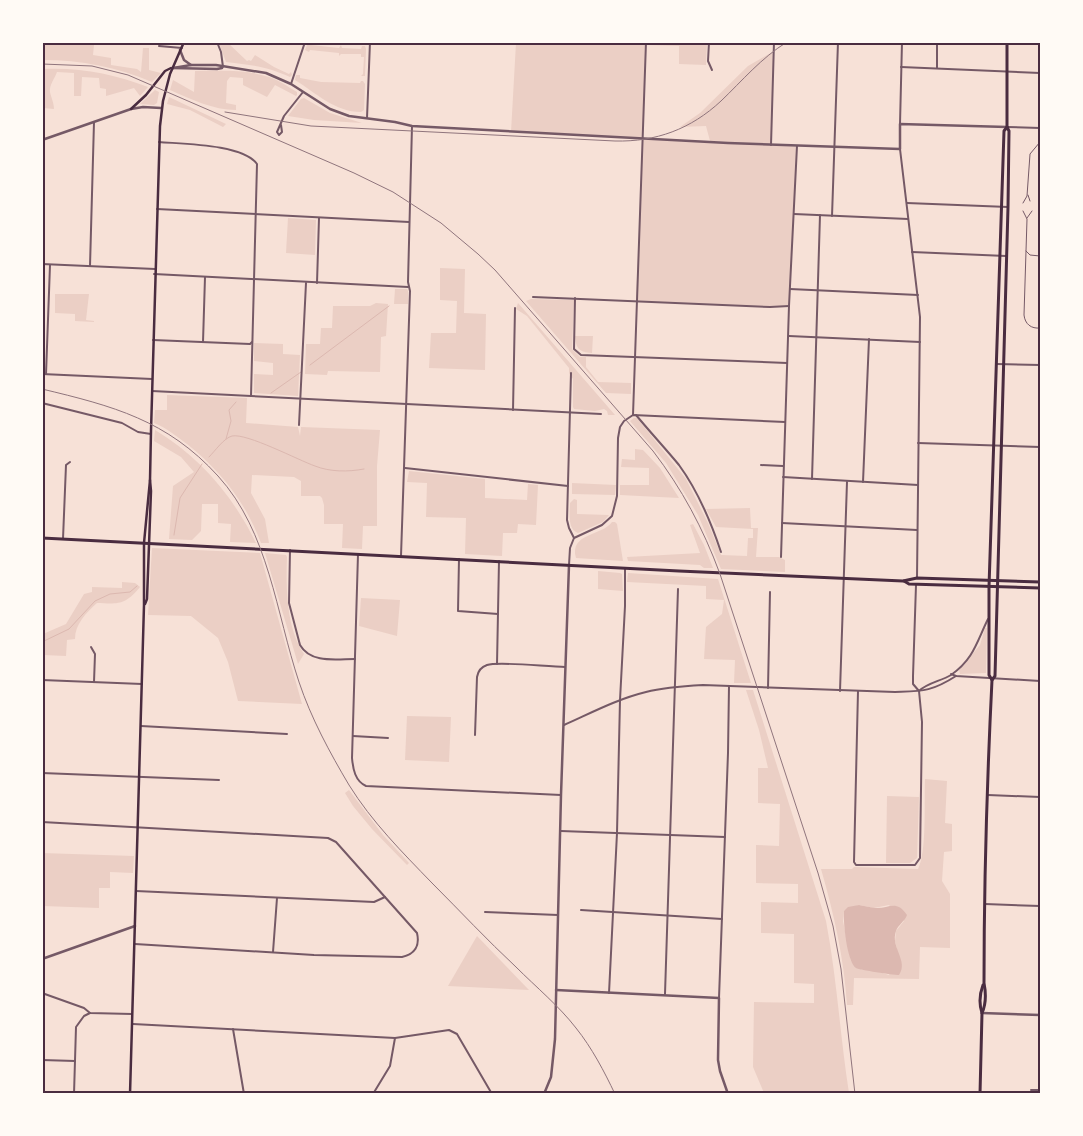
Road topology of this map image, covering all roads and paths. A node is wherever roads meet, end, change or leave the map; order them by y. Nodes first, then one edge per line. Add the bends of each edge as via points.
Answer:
1 (184, 42) edge
2 (217, 42) edge
3 (305, 42) edge
4 (370, 42) edge
5 (646, 42) edge
6 (709, 42) edge
7 (774, 42) edge
8 (838, 42) edge
9 (902, 42) edge
10 (938, 42) edge
11 (1007, 42) edge
12 (159, 46) dead end
13 (181, 49) junction
14 (191, 65) junction
15 (223, 67) junction
16 (901, 67) junction
17 (172, 68) junction
18 (937, 68) junction
19 (712, 70) dead end
20 (1007, 71) junction
21 (1040, 72) edge
22 (291, 84) junction
23 (303, 92) junction
24 (162, 108) junction
25 (131, 109) junction
26 (367, 119) junction
27 (94, 122) junction
28 (900, 124) junction
29 (281, 125) dead end
30 (412, 126) junction
31 (1006, 127) junction
32 (1040, 128) edge
33 (643, 138) junction
34 (42, 140) edge
35 (159, 142) junction
36 (1040, 142) edge
37 (771, 144) junction
38 (797, 146) junction
39 (833, 147) junction
40 (900, 149) junction
41 (1028, 192) junction
42 (1030, 201) dead end
43 (906, 203) junction
44 (1023, 203) dead end
45 (1002, 206) junction
46 (1008, 207) junction
47 (156, 209) junction
48 (1023, 211) dead end
49 (1032, 211) dead end
50 (256, 214) junction
51 (794, 214) junction
52 (820, 215) junction
53 (832, 216) junction
54 (320, 218) junction
55 (908, 219) junction
56 (1027, 219) junction
57 (408, 222) junction
58 (1026, 251) junction
59 (912, 252) junction
60 (1000, 256) junction
61 (1006, 256) junction
62 (1040, 256) edge
63 (42, 264) edge
64 (50, 265) junction
65 (90, 266) junction
66 (154, 269) junction
67 (154, 274) junction
68 (1040, 274) edge
69 (205, 277) junction
70 (254, 280) junction
71 (306, 283) junction
72 (317, 283) junction
73 (408, 287) junction
74 (790, 289) junction
75 (818, 290) junction
76 (918, 295) junction
77 (533, 297) dead end
78 (575, 298) junction
79 (1040, 298) edge
80 (636, 301) junction
81 (789, 306) junction
82 (515, 308) dead end
83 (1040, 328) edge
84 (789, 336) junction
85 (816, 337) junction
86 (869, 339) junction
87 (153, 340) junction
88 (203, 342) junction
89 (252, 342) junction
90 (920, 342) junction
91 (634, 357) junction
92 (787, 363) junction
93 (997, 364) junction
94 (1003, 364) junction
95 (1040, 365) edge
96 (571, 373) dead end
97 (42, 374) edge
98 (46, 374) junction
99 (152, 379) junction
100 (152, 391) junction
101 (251, 396) junction
102 (300, 399) junction
103 (42, 403) edge
104 (407, 404) junction
105 (513, 410) junction
106 (570, 412) junction
107 (601, 414) dead end
108 (634, 415) junction
109 (785, 422) junction
110 (300, 425) dead end
111 (150, 434) junction
112 (918, 443) junction
113 (995, 446) junction
114 (1000, 446) junction
115 (1040, 447) edge
116 (70, 462) dead end
117 (761, 465) dead end
118 (783, 466) junction
119 (405, 468) junction
120 (783, 477) junction
121 (812, 479) junction
122 (150, 480) junction
123 (847, 482) junction
124 (863, 482) junction
125 (918, 485) junction
126 (568, 486) junction
127 (782, 523) junction
128 (844, 526) junction
129 (917, 530) junction
130 (42, 538) edge
131 (574, 538) junction
132 (64, 539) junction
133 (144, 543) junction
134 (149, 544) junction
135 (290, 550) junction
136 (721, 552) dead end
137 (358, 554) junction
138 (401, 556) junction
139 (781, 557) dead end
140 (459, 559) junction
141 (499, 561) junction
142 (569, 565) junction
143 (624, 568) junction
144 (843, 578) junction
145 (916, 578) junction
146 (903, 580) junction
147 (990, 580) junction
148 (997, 581) junction
149 (1040, 582) edge
150 (916, 584) junction
151 (989, 587) junction
152 (997, 587) junction
153 (1040, 588) edge
154 (678, 589) dead end
155 (770, 592) dead end
156 (144, 606) junction
157 (498, 614) junction
158 (989, 617) junction
159 (91, 648) dead end
160 (356, 659) junction
161 (497, 664) junction
162 (566, 668) junction
163 (951, 674) junction
164 (956, 676) junction
165 (42, 680) edge
166 (992, 680) junction
167 (1040, 681) edge
168 (94, 682) junction
169 (142, 684) junction
170 (675, 686) junction
171 (729, 686) junction
172 (768, 688) junction
173 (840, 691) junction
174 (858, 691) junction
175 (919, 691) junction
176 (620, 700) junction
177 (564, 725) junction
178 (141, 726) junction
179 (287, 734) dead end
180 (475, 735) dead end
181 (353, 736) junction
182 (388, 738) dead end
183 (42, 773) edge
184 (139, 777) junction
185 (219, 780) dead end
186 (561, 795) junction
187 (988, 795) junction
188 (1040, 797) edge
189 (42, 822) edge
190 (138, 828) junction
191 (561, 830) junction
192 (617, 833) junction
193 (670, 835) junction
194 (725, 837) junction
195 (136, 891) junction
196 (385, 897) junction
197 (276, 898) junction
198 (985, 904) junction
199 (1040, 906) edge
200 (581, 910) dead end
201 (485, 912) dead end
202 (614, 913) junction
203 (558, 915) junction
204 (668, 916) junction
205 (722, 919) junction
206 (135, 926) junction
207 (134, 944) junction
208 (273, 952) junction
209 (42, 959) edge
210 (556, 990) junction
211 (42, 993) edge
212 (609, 993) junction
213 (665, 996) junction
214 (719, 998) junction
215 (90, 1013) junction
216 (982, 1013) junction
217 (132, 1014) junction
218 (1040, 1015) edge
219 (132, 1024) junction
220 (233, 1029) junction
221 (395, 1038) junction
222 (42, 1060) edge
223 (75, 1061) junction
224 (1031, 1090) dead end
225 (1040, 1090) edge
226 (491, 1093) edge
227 (74, 1094) edge
228 (130, 1094) edge
229 (244, 1094) edge
230 (373, 1094) edge
231 (544, 1094) edge
232 (728, 1094) edge
233 (980, 1094) edge

1 - 13 main road
2 - 15 street
3 - 22 street
4 - 26 street
5 - 33 street
6 - 19 street via 708,61
7 - 37 street
8 - 39 street
9 - 16 street
10 - 18 street
11 - 20 main road
12 - 13 street
13 - 14 street via 184,60
13 - 17 main road
14 - 15 street
14 - 17 street
15 - 17 street
15 - 22 street via 258,71
16 - 18 street
16 - 28 street
17 - 24 main road
17 - 25 main road via 165,71
18 - 20 street
20 - 21 street
20 - 31 main road
22 - 23 street
23 - 26 street via 330,110
23 - 29 street
24 - 25 street
24 - 35 main road
25 - 27 street
26 - 30 street
27 - 34 street
27 - 65 street
28 - 31 street
28 - 40 street
30 - 33 street
30 - 57 street
31 - 32 street
31 - 45 main road
31 - 46 main road via 1009,131
33 - 37 street
33 - 80 street
35 - 47 main road
35 - 50 street via 219,147 255,161
36 - 41 lane via 1030,154
37 - 38 street
38 - 39 street
38 - 51 street
39 - 40 street
39 - 53 street
40 - 43 street
41 - 42 lane
41 - 44 lane
43 - 45 street
43 - 55 street
45 - 46 street
45 - 60 main road
46 - 61 main road
47 - 50 street
47 - 66 main road
48 - 56 lane
49 - 56 lane
50 - 54 street
50 - 70 street
51 - 52 street
51 - 74 street
52 - 53 street
52 - 75 street
53 - 55 street
54 - 57 street
54 - 72 street
55 - 59 street
56 - 58 lane
57 - 73 street
58 - 62 lane
58 - 83 lane via 1024,318 1029,326
59 - 60 street
59 - 76 street
60 - 61 street
60 - 93 main road
61 - 94 main road
63 - 64 street
64 - 65 street
64 - 98 street
65 - 66 street
66 - 67 main road
67 - 69 street
67 - 87 main road
68 - 79 lane
69 - 70 street
69 - 88 street
70 - 71 street
70 - 89 street
71 - 72 street
71 - 102 street
72 - 73 street
73 - 104 street
74 - 75 street
74 - 81 street
75 - 76 street
75 - 85 street
76 - 90 street
77 - 78 street
78 - 80 street
78 - 91 street via 574,348 581,355
80 - 81 street
80 - 91 street
81 - 84 street
82 - 105 street
84 - 85 street
84 - 92 street
85 - 86 street
85 - 121 street
86 - 90 street
86 - 124 street
87 - 88 street
87 - 99 main road
88 - 89 street
89 - 101 street
90 - 112 street
91 - 92 street
91 - 108 street
92 - 109 street
93 - 94 street
93 - 113 main road
94 - 95 street
94 - 114 main road
96 - 106 street
97 - 98 street
98 - 99 street
99 - 100 main road
100 - 101 street
100 - 111 main road
101 - 102 street
102 - 104 street
102 - 110 street
103 - 111 street via 122,423 138,432
104 - 105 street
104 - 119 street
105 - 106 street
106 - 107 street
106 - 126 street
108 - 109 street
108 - 131 street via 620,427 617,496 612,516 602,525
108 - 136 street via 689,480
109 - 118 street
111 - 122 main road
112 - 113 street
112 - 125 street
113 - 114 street
113 - 147 main road
114 - 115 street
114 - 148 main road
116 - 132 street via 66,465
117 - 118 street
118 - 120 street
119 - 126 street
119 - 138 street
120 - 121 street
120 - 127 street
121 - 123 street
122 - 133 main road
122 - 134 main road
123 - 124 street
123 - 128 street
124 - 125 street
125 - 129 street
126 - 131 street via 568,520
127 - 128 street
127 - 139 street
128 - 129 street
128 - 144 street
129 - 145 street
130 - 132 main road
131 - 142 street
132 - 133 main road
133 - 134 main road
133 - 156 main road
134 - 135 main road
134 - 156 main road
135 - 137 main road
135 - 160 street via 289,605 300,646 315,658
137 - 138 main road
137 - 160 street
138 - 140 main road
140 - 141 main road
140 - 157 street via 458,611
141 - 142 main road
141 - 157 street
142 - 143 main road
142 - 162 street
143 - 144 main road
143 - 176 street
144 - 146 main road
144 - 173 street
145 - 146 main road
145 - 147 main road
146 - 150 main road
147 - 148 main road
147 - 151 main road
148 - 149 main road
148 - 152 main road
150 - 151 main road
150 - 175 street via 913,684
151 - 152 main road
151 - 158 main road
152 - 153 main road
152 - 166 main road via 995,676
154 - 170 street
155 - 172 street
156 - 169 main road
157 - 161 street
158 - 163 street via 976,648
158 - 166 main road via 988,675
159 - 168 street via 95,654
160 - 181 street
161 - 162 street
161 - 180 street via 484,666 478,672
162 - 177 street
163 - 164 street
163 - 175 street
164 - 166 street
164 - 175 street via 924,692
165 - 168 street
166 - 167 street
166 - 187 main road
168 - 169 street
169 - 178 main road
170 - 171 street
170 - 176 street
170 - 193 street
171 - 172 street
171 - 194 street
172 - 173 street
173 - 174 street
174 - 175 street
174 - 175 street via 854,864 913,866 920,858 922,722
176 - 177 street
176 - 192 street
177 - 186 street
178 - 179 street
178 - 184 main road
181 - 182 street
181 - 186 street via 353,768 363,784
183 - 184 street
184 - 185 street
184 - 190 main road
186 - 191 street
187 - 188 street
187 - 198 main road
189 - 190 street
190 - 195 main road
190 - 196 street via 328,838 336,842
191 - 192 street
191 - 203 street
192 - 193 street
192 - 202 street
193 - 194 street
193 - 204 street
194 - 205 street
195 - 197 street
195 - 206 main road
196 - 197 street via 374,902
196 - 208 street via 417,933 418,946 408,955
197 - 208 street
198 - 199 street
198 - 216 main road via 986,993
200 - 202 street
201 - 203 street
202 - 204 street
202 - 212 street
203 - 210 street
204 - 205 street
204 - 213 street
205 - 214 street
206 - 207 main road
206 - 209 street
207 - 208 street
207 - 217 main road
210 - 212 street
210 - 231 street via 555,1047 551,1077
211 - 215 street
212 - 213 street
213 - 214 street
214 - 232 street via 718,1060
215 - 217 street
215 - 223 street via 76,1027
216 - 218 street
216 - 233 main road
217 - 219 main road
219 - 220 street
219 - 228 main road
220 - 221 street
220 - 229 street
221 - 226 street via 445,1029 454,1031
221 - 230 street via 390,1066
222 - 223 street
223 - 227 street
224 - 225 street

